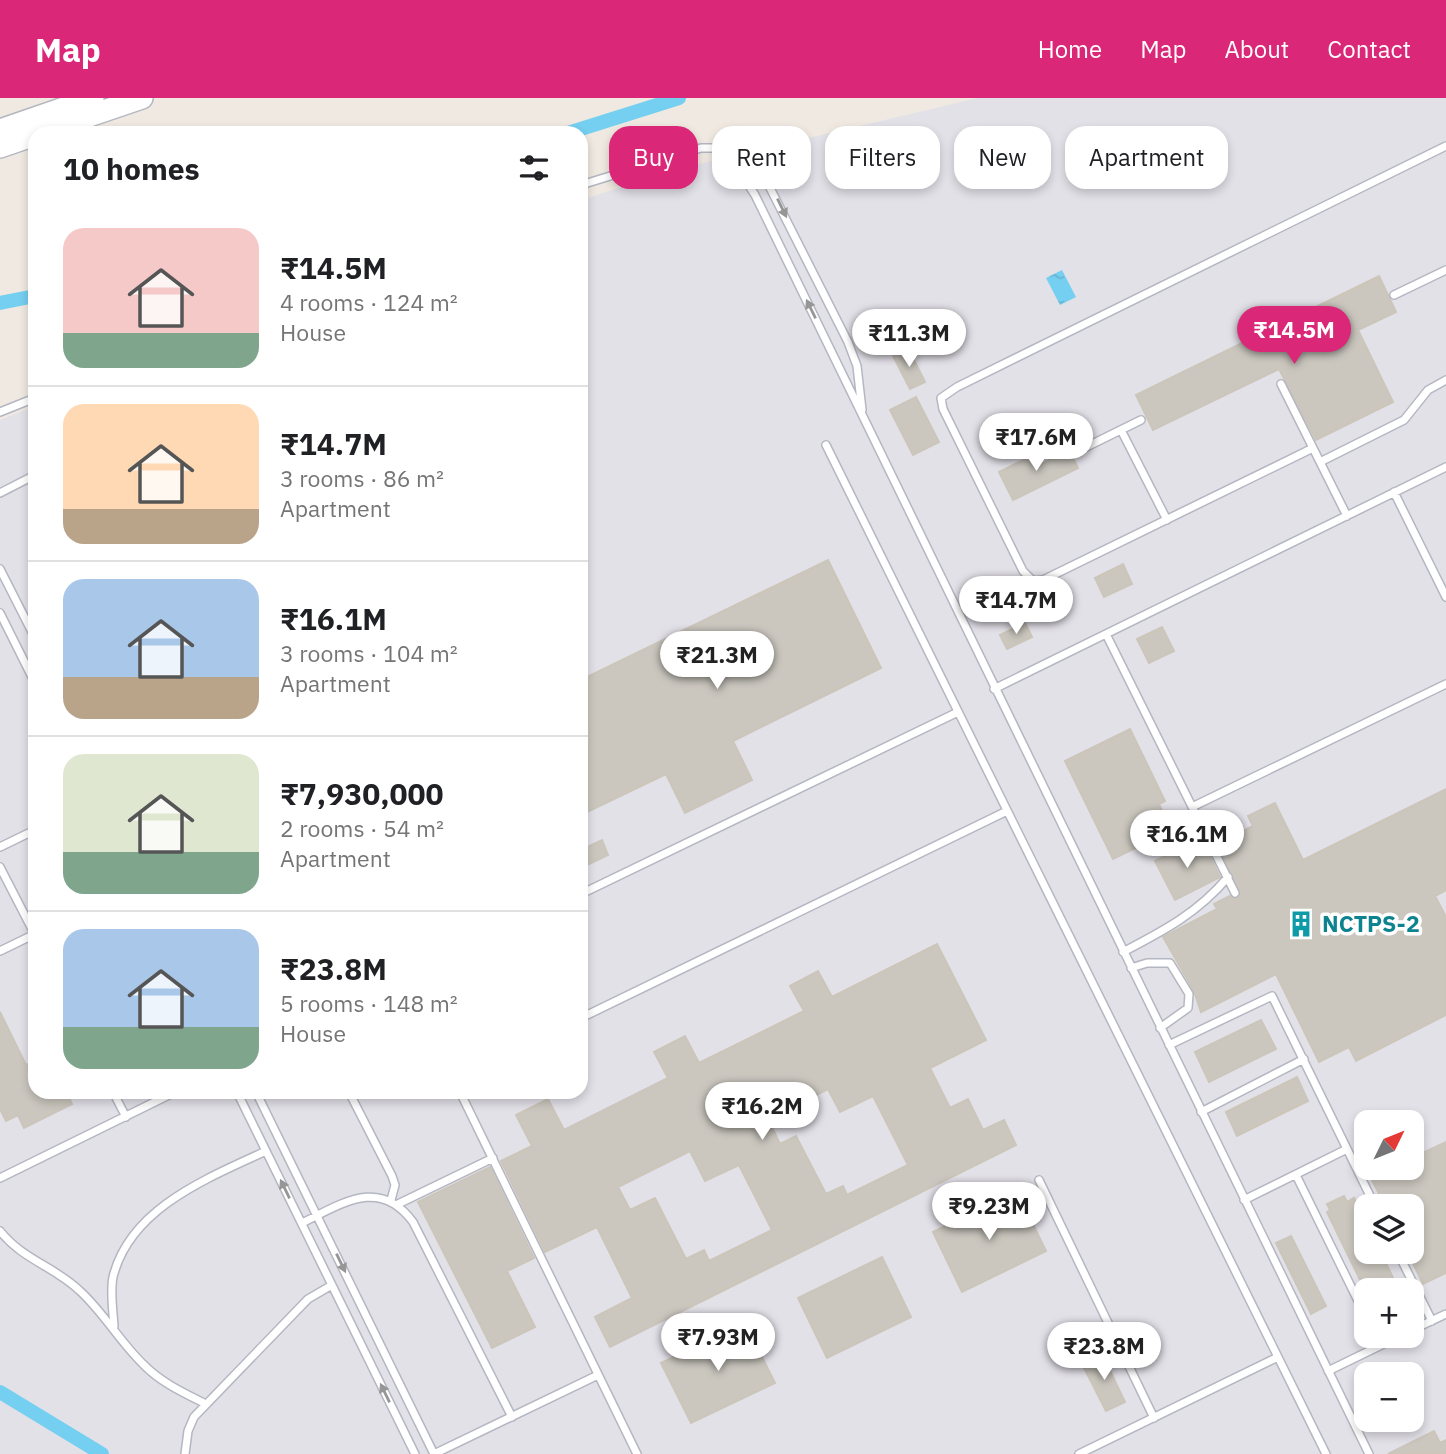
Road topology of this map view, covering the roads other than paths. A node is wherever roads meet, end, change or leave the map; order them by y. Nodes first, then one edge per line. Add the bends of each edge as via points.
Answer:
1 (93, 98) edge
2 (142, 98) edge
3 (60, 126) edge
4 (0, 130) edge
5 (28, 137) edge
6 (1446, 146) edge
7 (0, 147) edge
8 (712, 148) edge
9 (588, 183) edge
10 (751, 189) edge
11 (772, 189) edge
12 (1446, 270) edge
13 (1394, 295) dead end
14 (1446, 380) edge
15 (1281, 384) dead end
16 (28, 401) edge
17 (0, 412) edge
18 (862, 414) junction
19 (1140, 420) dead end
20 (1121, 430) junction
21 (826, 445) dead end
22 (1313, 449) junction
23 (1076, 452) dead end
24 (1320, 462) junction
25 (1446, 467) edge
26 (28, 479) edge
27 (1394, 492) junction
28 (0, 493) edge
29 (1347, 516) junction
30 (1167, 520) junction
31 (0, 569) edge
32 (1446, 597) edge
33 (0, 613) edge
34 (28, 624) edge
35 (1106, 634) junction
36 (28, 669) edge
37 (1446, 684) edge
38 (994, 689) junction
39 (958, 712) junction
40 (1192, 807) junction
41 (1007, 811) junction
42 (28, 833) edge
43 (0, 847) edge
44 (0, 867) edge
45 (1227, 877) junction
46 (588, 891) edge
47 (1235, 893) dead end
48 (28, 921) edge
49 (28, 937) edge
50 (0, 951) edge
51 (1123, 951) junction
52 (1131, 968) junction
53 (588, 1015) edge
54 (1160, 1028) junction
55 (1169, 1045) junction
56 (1304, 1059) junction
57 (117, 1099) edge
58 (161, 1099) edge
59 (240, 1099) edge
60 (259, 1099) edge
61 (353, 1099) edge
62 (463, 1099) edge
63 (1201, 1112) junction
64 (126, 1117) junction
65 (1347, 1149) junction
66 (266, 1151) junction
67 (492, 1158) junction
68 (1296, 1175) junction
69 (0, 1178) edge
70 (1039, 1180) dead end
71 (1369, 1194) edge
72 (1244, 1200) junction
73 (394, 1202) junction
74 (317, 1216) junction
75 (302, 1223) junction
76 (0, 1231) edge
77 (1404, 1264) edge
78 (332, 1285) junction
79 (1354, 1293) edge
80 (1446, 1314) edge
81 (1432, 1321) junction
82 (1424, 1325) edge
83 (114, 1326) junction
84 (1376, 1348) edge
85 (1278, 1357) junction
86 (1328, 1371) junction
87 (598, 1375) junction
88 (206, 1404) junction
89 (512, 1417) junction
90 (1154, 1418) junction
91 (186, 1454) edge
92 (415, 1454) edge
93 (434, 1454) edge
94 (637, 1454) edge
95 (1079, 1454) edge
96 (1324, 1454) edge
97 (1368, 1454) edge

1 - 4 main road
2 - 3 main road
5 - 7 main road
6 - 30 lane via 941,398 1030,580 1043,580
8 - 9 lane via 688,150
18 -> 10 lane
11 -> 18 lane via 848,342 857,366
12 - 13 lane
14 - 24 lane via 1428,390 1404,420
15 - 22 lane
16 - 17 lane
18 - 38 lane
19 - 20 lane
20 - 23 lane
20 - 30 lane
21 - 39 lane
22 - 24 lane
22 - 30 lane
24 - 29 lane
25 - 27 lane
26 - 28 lane
27 - 29 lane
27 - 32 lane
29 - 35 lane
31 - 34 lane
33 - 36 lane
35 - 38 lane
35 - 40 lane
37 - 40 lane
38 - 51 lane
39 - 41 lane
39 - 46 lane
40 - 45 lane
41 - 53 lane
41 - 85 lane
42 - 43 lane
44 - 48 lane
45 - 47 lane
45 - 51 lane via 1191,915
49 - 50 lane
51 - 52 lane
52 - 54 lane
52 - 54 lane via 1170,963 1189,995 1188,1008
54 - 55 lane
55 - 56 lane via 1272,996
55 - 63 lane
56 - 63 lane
56 - 65 lane
57 - 64 lane
58 - 64 lane
59 - 66 lane
60 - 74 lane
61 - 73 lane via 392,1176
62 - 67 lane
63 - 72 lane
64 - 69 lane
65 - 68 lane
65 - 71 lane
75 -> 66 lane
66 - 83 lane via 208,1178 136,1230 121,1251 112,1280
67 - 73 lane
67 - 87 lane
68 - 72 lane
68 - 79 lane
70 - 90 lane
72 - 86 lane
73 - 74 lane via 370,1196
73 - 89 lane via 413,1222
74 - 75 lane
74 -> 93 lane
75 - 78 lane
76 - 83 lane via 18,1251 55,1270 81,1291
77 - 81 lane
78 - 88 lane via 307,1299
92 -> 78 lane
80 - 81 lane
81 - 82 lane
83 - 88 lane via 143,1364 175,1389
84 - 86 lane
85 - 90 lane
85 - 96 lane
86 - 97 lane
87 - 89 lane
87 - 94 lane
88 - 91 lane via 188,1431
89 - 93 lane
90 - 95 lane

